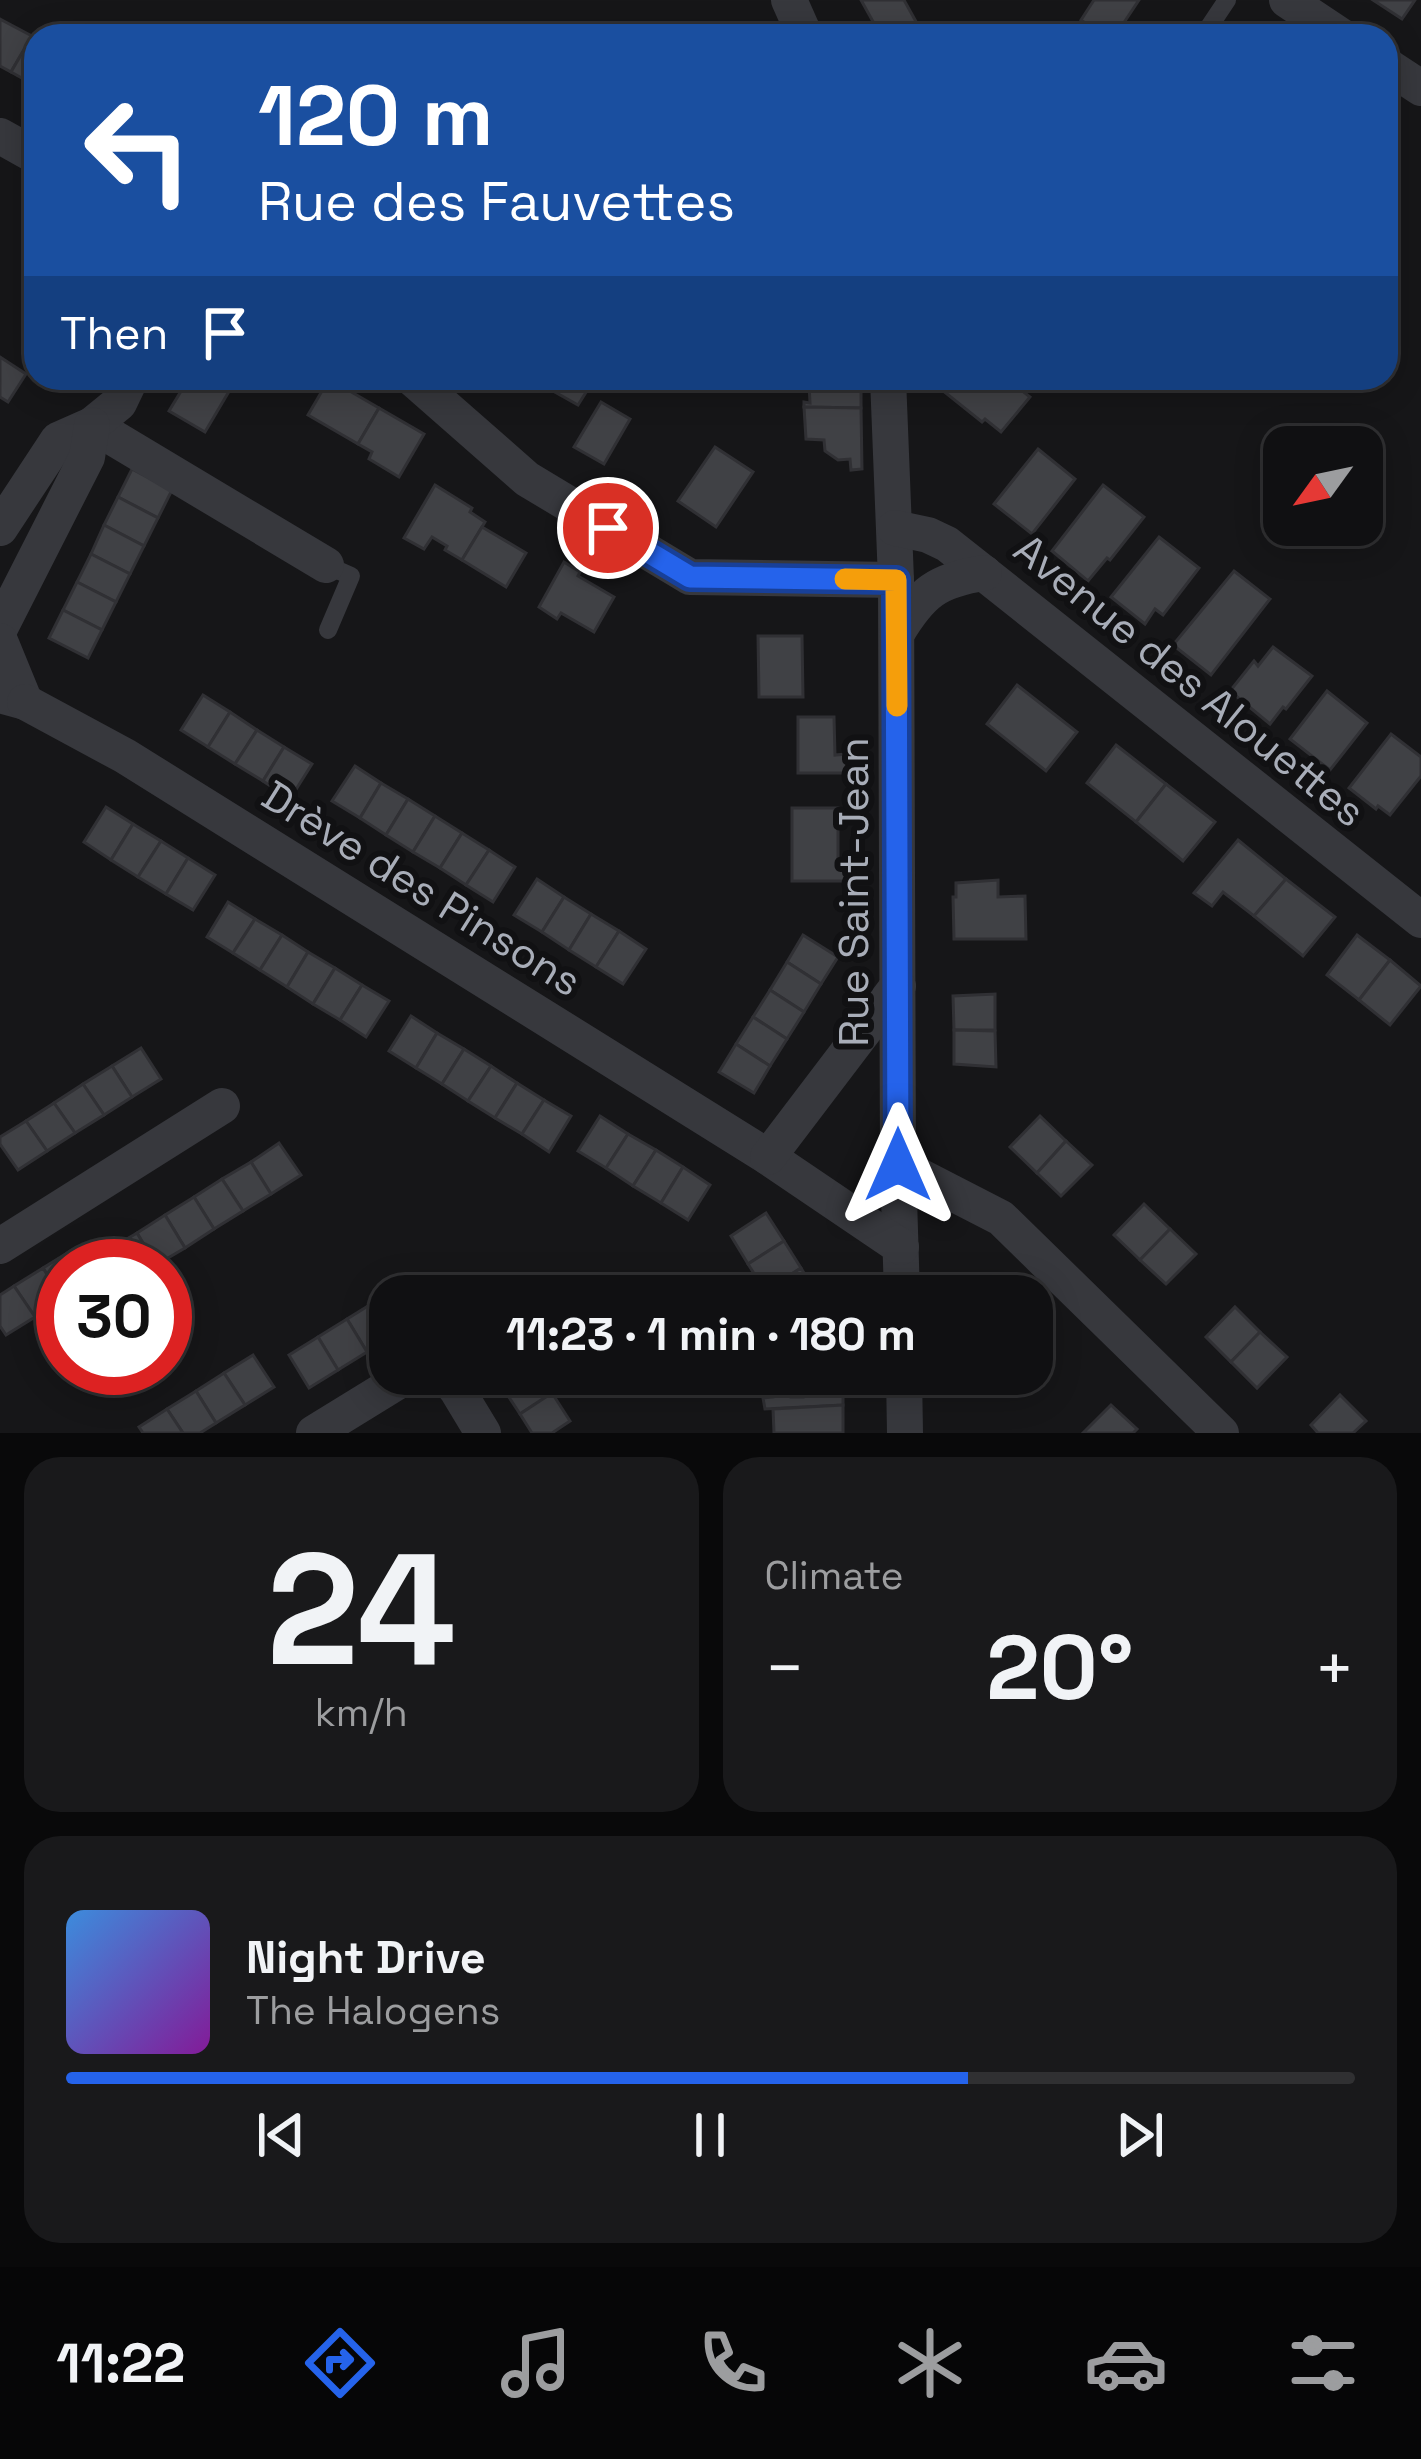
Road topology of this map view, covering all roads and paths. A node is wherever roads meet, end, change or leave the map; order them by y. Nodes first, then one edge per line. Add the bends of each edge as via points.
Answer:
1 (1287, 0) edge
2 (1324, 24) edge
3 (125, 390) edge
4 (426, 390) edge
5 (889, 390) edge
6 (92, 425) junction
7 (0, 528) edge
8 (895, 528) junction
9 (326, 566) joint
10 (984, 573) junction
11 (896, 580) junction
12 (0, 628) edge
13 (328, 630) dead end
14 (897, 633) junction
15 (0, 641) edge
16 (12, 698) edge
17 (1421, 920) edge
18 (898, 986) junction
19 (222, 1106) dead end
20 (768, 1157) junction
21 (898, 1165) junction
22 (0, 1246) edge
23 (902, 1247) junction
24 (902, 1275) edge
25 (376, 1395) edge
26 (460, 1395) edge
27 (904, 1395) edge
28 (314, 1433) edge
29 (483, 1433) edge
30 (905, 1433) edge
31 (1221, 1433) edge

1 - 2 street
3 - 6 street
4 - 11 street via 527,479 690,577
5 - 8 street, Rue Saint-Jean
6 - 7 street via 58,440
6 - 9 street
6 - 12 street via 86,457
8 - 10 street, Avenue des Alouettes via 947,544
8 - 11 street, Rue Saint-Jean
9 - 13 lane via 351,576
10 - 14 street via 936,586
10 - 17 street, Avenue des Alouettes
11 - 14 street, Rue Saint-Jean
14 - 18 street, Rue Saint-Jean
15 - 16 street, Drève des Pinsons
16 - 20 street, Drève des Pinsons via 124,756
18 - 20 street
18 - 21 street, Rue Saint-Jean
19 - 22 street
20 - 23 street, Drève des Pinsons
21 - 23 street, Rue Saint-Jean
21 - 31 street via 1001,1218
23 - 24 street, Rue Saint-Jean
25 - 28 street
26 - 29 street
27 - 30 street

